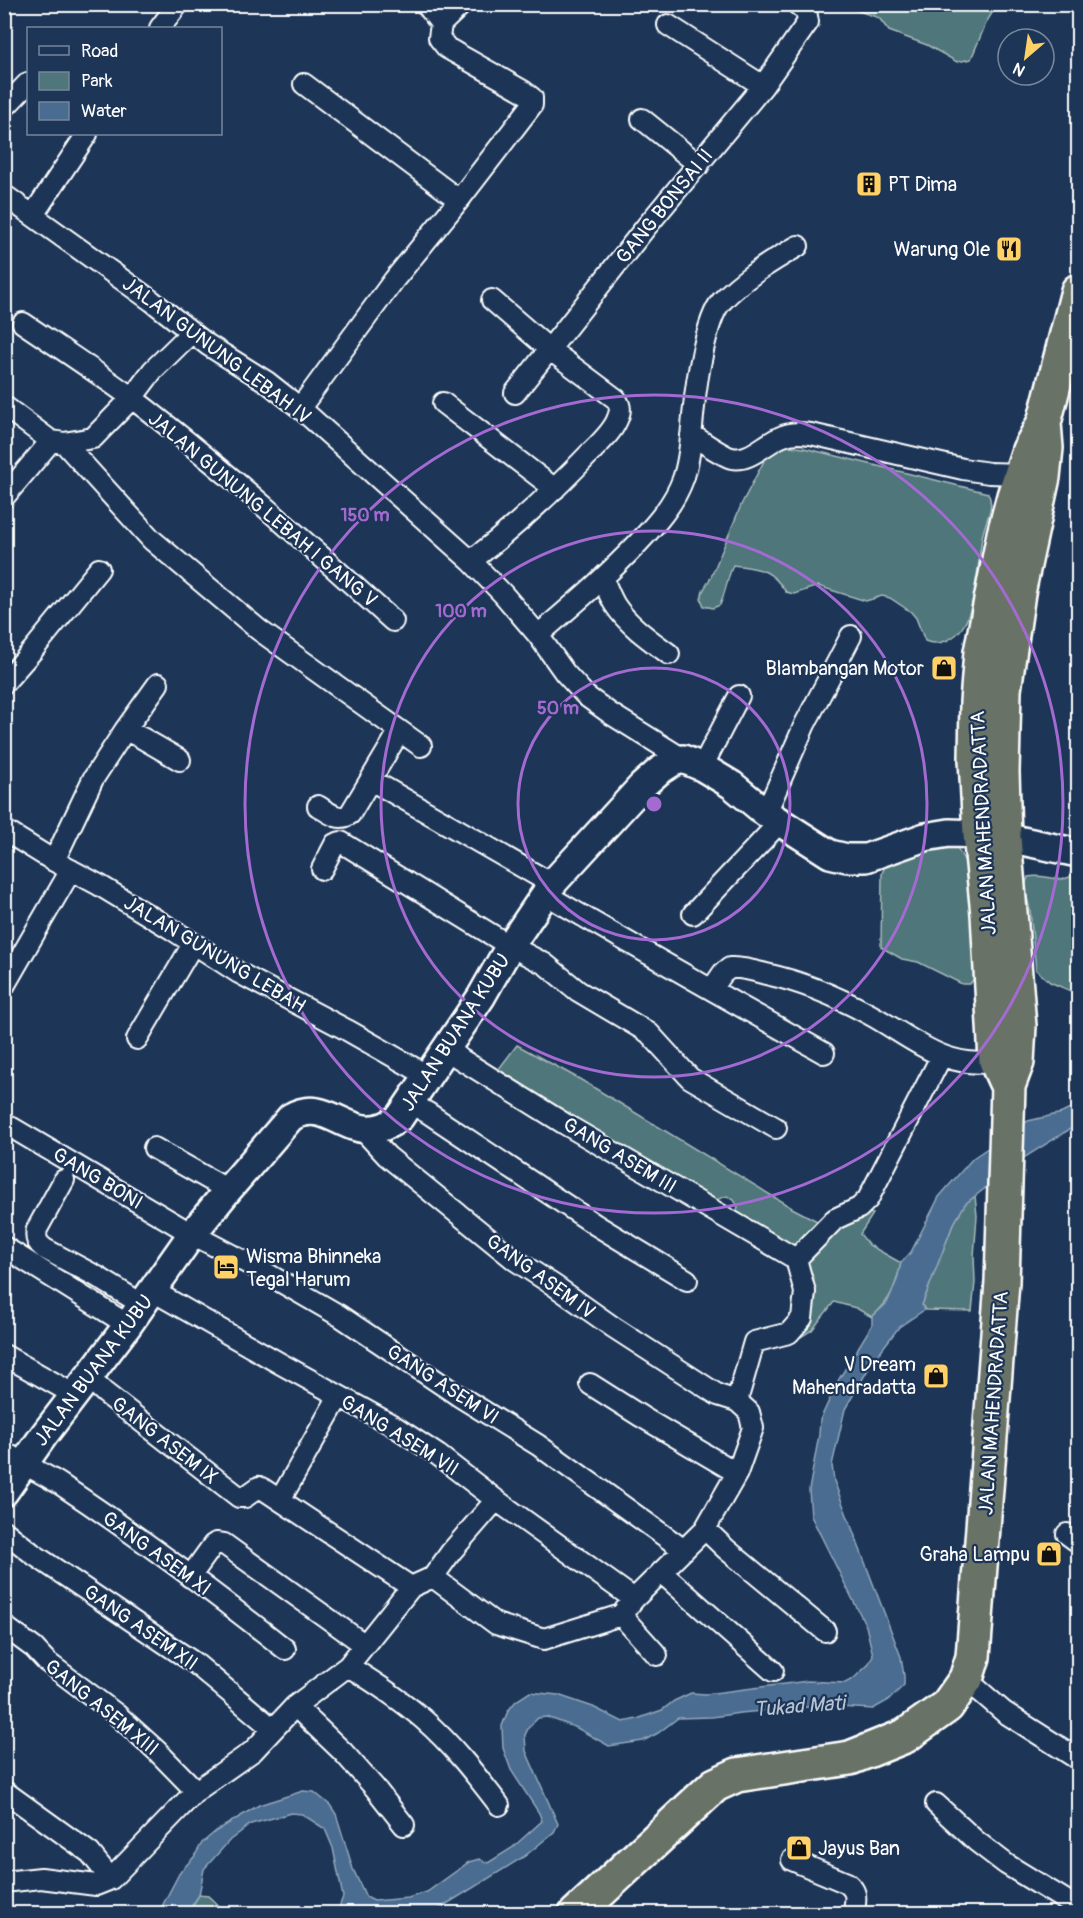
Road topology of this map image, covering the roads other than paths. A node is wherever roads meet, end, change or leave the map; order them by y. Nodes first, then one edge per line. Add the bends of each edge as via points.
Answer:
1 (178, 4) edge
2 (426, 4) edge
3 (462, 4) edge
4 (802, 10) edge
5 (441, 24) junction
6 (668, 25) dead end
7 (161, 27) edge
8 (304, 84) dead end
9 (27, 85) edge
10 (763, 86) junction
11 (15, 106) edge
12 (642, 119) dead end
13 (79, 136) edge
14 (699, 165) junction
15 (4, 195) edge
16 (459, 200) junction
17 (33, 215) junction
18 (798, 246) dead end
19 (1078, 291) edge
20 (492, 300) dead end
21 (23, 323) dead end
22 (191, 333) junction
23 (549, 349) junction
24 (515, 393) dead end
25 (132, 398) junction
26 (443, 403) dead end
27 (4, 406) edge
28 (300, 408) junction
29 (1044, 423) junction
30 (691, 435) junction
31 (58, 442) junction
32 (1020, 474) junction
33 (555, 489) junction
34 (4, 497) edge
35 (471, 561) junction
36 (99, 569) dead end
37 (603, 579) junction
38 (393, 621) dead end
39 (538, 635) junction
40 (851, 636) dead end
41 (669, 654) dead end
42 (4, 683) edge
43 (158, 684) dead end
44 (739, 696) dead end
45 (125, 730) junction
46 (399, 732) junction
47 (421, 746) dead end
48 (180, 760) dead end
49 (692, 763) junction
50 (371, 780) junction
51 (318, 806) dead end
52 (773, 817) junction
53 (4, 830) edge
54 (992, 835) junction
55 (1078, 853) edge
56 (62, 865) junction
57 (322, 869) dead end
58 (548, 889) junction
59 (693, 914) dead end
60 (193, 944) junction
61 (510, 946) junction
62 (4, 986) edge
63 (712, 989) junction
64 (137, 1039) dead end
65 (446, 1050) junction
66 (824, 1053) dead end
67 (941, 1057) junction
68 (428, 1076) junction
69 (1004, 1084) junction
70 (410, 1103) junction
71 (4, 1123) edge
72 (361, 1128) junction
73 (776, 1128) dead end
74 (154, 1148) dead end
75 (64, 1180) dead end
76 (228, 1190) junction
77 (192, 1234) junction
78 (4, 1247) edge
79 (796, 1259) junction
80 (687, 1280) dead end
81 (142, 1307) junction
82 (4, 1355) edge
83 (590, 1384) dead end
84 (81, 1386) junction
85 (339, 1396) junction
86 (737, 1401) junction
87 (14, 1458) edge
88 (737, 1473) junction
89 (4, 1492) edge
90 (280, 1500) junction
91 (496, 1500) junction
92 (705, 1528) junction
93 (4, 1532) edge
94 (684, 1550) junction
95 (661, 1572) junction
96 (433, 1576) junction
97 (190, 1577) junction
98 (411, 1587) junction
99 (634, 1599) junction
100 (621, 1615) junction
101 (4, 1626) edge
102 (825, 1631) dead end
103 (365, 1644) junction
104 (285, 1649) dead end
105 (657, 1655) dead end
106 (348, 1666) junction
107 (773, 1671) dead end
108 (966, 1679) junction
109 (295, 1706) junction
110 (273, 1730) junction
111 (1078, 1759) edge
112 (4, 1791) edge
113 (196, 1791) junction
114 (936, 1804) dead end
115 (499, 1805) dead end
116 (404, 1825) dead end
117 (792, 1860) dead end
118 (111, 1879) junction
119 (4, 1882) edge
120 (1078, 1908) edge
121 (576, 1914) edge
122 (854, 1914) edge

1 - 7 street
2 - 5 street
3 - 5 street
4 - 10 street, GANG BONSAI II via 805,28
5 - 16 street via 439,38 447,48 532,98 532,105
6 - 10 street
8 - 16 street
9 - 11 street
10 - 14 street, GANG BONSAI II
12 - 14 street
13 - 17 street
14 - 23 street, GANG BONSAI II
15 - 17 street, JALAN GUNUNG LEBAH IV
16 - 28 street via 394,280
17 - 22 street, JALAN GUNUNG LEBAH IV
18 - 30 street via 768,264 720,303 706,339
19 - 29 highway, JALAN MAHENDRADATTA
20 - 23 street
21 - 25 street, JALAN GUNUNG LEBAH I GANG V
22 - 25 street via 153,370
22 - 28 street, JALAN GUNUNG LEBAH IV
23 - 24 street, GANG BONSAI II
23 - 33 street via 616,399 621,409 601,441
25 - 31 street via 93,438
25 - 38 street, JALAN GUNUNG LEBAH I GANG V via 229,476
26 - 33 street
27 - 31 street
28 - 35 street, JALAN GUNUNG LEBAH IV
29 - 32 highway, JALAN MAHENDRADATTA
29 - 54 highway, JALAN MAHENDRADATTA via 1043,477 1018,593 1004,690 1002,772
30 - 32 street via 733,459 744,458 783,435 797,433 963,469
30 - 37 street via 683,480 672,502
31 - 34 street
31 - 46 street via 152,540 259,630
32 - 54 highway, JALAN MAHENDRADATTA via 981,652 977,702 976,759
33 - 35 street
35 - 39 street, JALAN GUNUNG LEBAH IV
36 - 42 street
37 - 39 street
37 - 41 street via 627,619
39 - 49 street, JALAN GUNUNG LEBAH IV via 586,696
40 - 52 street via 805,724
43 - 45 street
44 - 49 street
45 - 48 street
45 - 56 street via 93,779
46 - 47 street
46 - 50 street
49 - 52 street via 732,785
49 - 58 street, JALAN BUANA KUBU via 673,762 659,771
50 - 51 street via 345,818
50 - 58 street
52 - 54 street via 830,854 847,858 866,858 925,837 949,833
52 - 59 street
53 - 56 street, JALAN GUNUNG LEBAH
54 - 55 street
54 - 69 highway, JALAN MAHENDRADATTA via 1019,1026 1017,1062
56 - 60 street, JALAN GUNUNG LEBAH
56 - 62 street
57 - 61 street via 334,844 341,843
58 - 61 street, JALAN BUANA KUBU
58 - 63 street via 648,955
60 - 64 street
60 - 68 street, JALAN GUNUNG LEBAH
61 - 65 street, JALAN BUANA KUBU
61 - 73 street via 545,964 578,991 649,1033 690,1078
63 - 66 street
63 - 67 street via 726,969 734,967 806,984 870,1014
65 - 68 street, JALAN BUANA KUBU
65 - 79 street, GANG ASEM III
67 - 69 street via 981,1064
67 - 79 street via 868,1199 859,1208 835,1219
68 - 70 street, JALAN BUANA KUBU
69 - 108 highway, JALAN MAHENDRADATTA via 1002,1282 973,1656
70 - 72 street, JALAN BUANA KUBU via 400,1117 383,1129
70 - 80 street
71 - 77 street, GANG BONI
72 - 76 street, JALAN BUANA KUBU via 310,1110 299,1112
72 - 86 street, GANG ASEM IV via 387,1156 514,1260 718,1395
74 - 76 street
75 - 81 street via 37,1229 38,1243
76 - 77 street, JALAN BUANA KUBU
77 - 81 street, JALAN BUANA KUBU
77 - 94 street, GANG ASEM VI via 340,1316 531,1440
78 - 81 street
79 - 86 street via 805,1292 802,1318 789,1334 754,1342
81 - 84 street, JALAN BUANA KUBU
81 - 85 street, GANG ASEM VII
82 - 84 street, GANG ASEM IX
83 - 88 street
84 - 87 street, JALAN BUANA KUBU
84 - 90 street, GANG ASEM IX via 105,1394 239,1497 259,1487
85 - 90 street
85 - 91 street, GANG ASEM VII via 438,1455
86 - 88 street via 749,1412 753,1428
87 - 89 street, JALAN BUANA KUBU
87 - 97 street, GANG ASEM XI via 67,1489
88 - 92 street
90 - 98 street
91 - 96 street
91 - 99 street, GANG ASEM VII
92 - 94 street
92 - 102 street
93 - 110 street, GANG ASEM XII via 196,1664
94 - 95 street
95 - 99 street
95 - 107 street
96 - 98 street
96 - 100 street via 496,1624 544,1639
97 - 103 street via 213,1545 224,1544
97 - 104 street, GANG ASEM XI
98 - 103 street
99 - 100 street
100 - 105 street
101 - 113 street, GANG ASEM XIII via 116,1714
103 - 106 street
106 - 109 street
106 - 115 street via 423,1719
108 - 111 street via 1004,1712
108 - 121 highway, JALAN MAHENDRADATTA via 946,1706 905,1736 850,1758 737,1775 715,1785
109 - 110 street
109 - 116 street via 343,1752
110 - 113 street via 253,1751
112 - 118 street via 90,1853
113 - 118 street
114 - 120 street via 1006,1864
117 - 122 street via 852,1887 856,1894
118 - 119 street via 96,1885 41,1878

